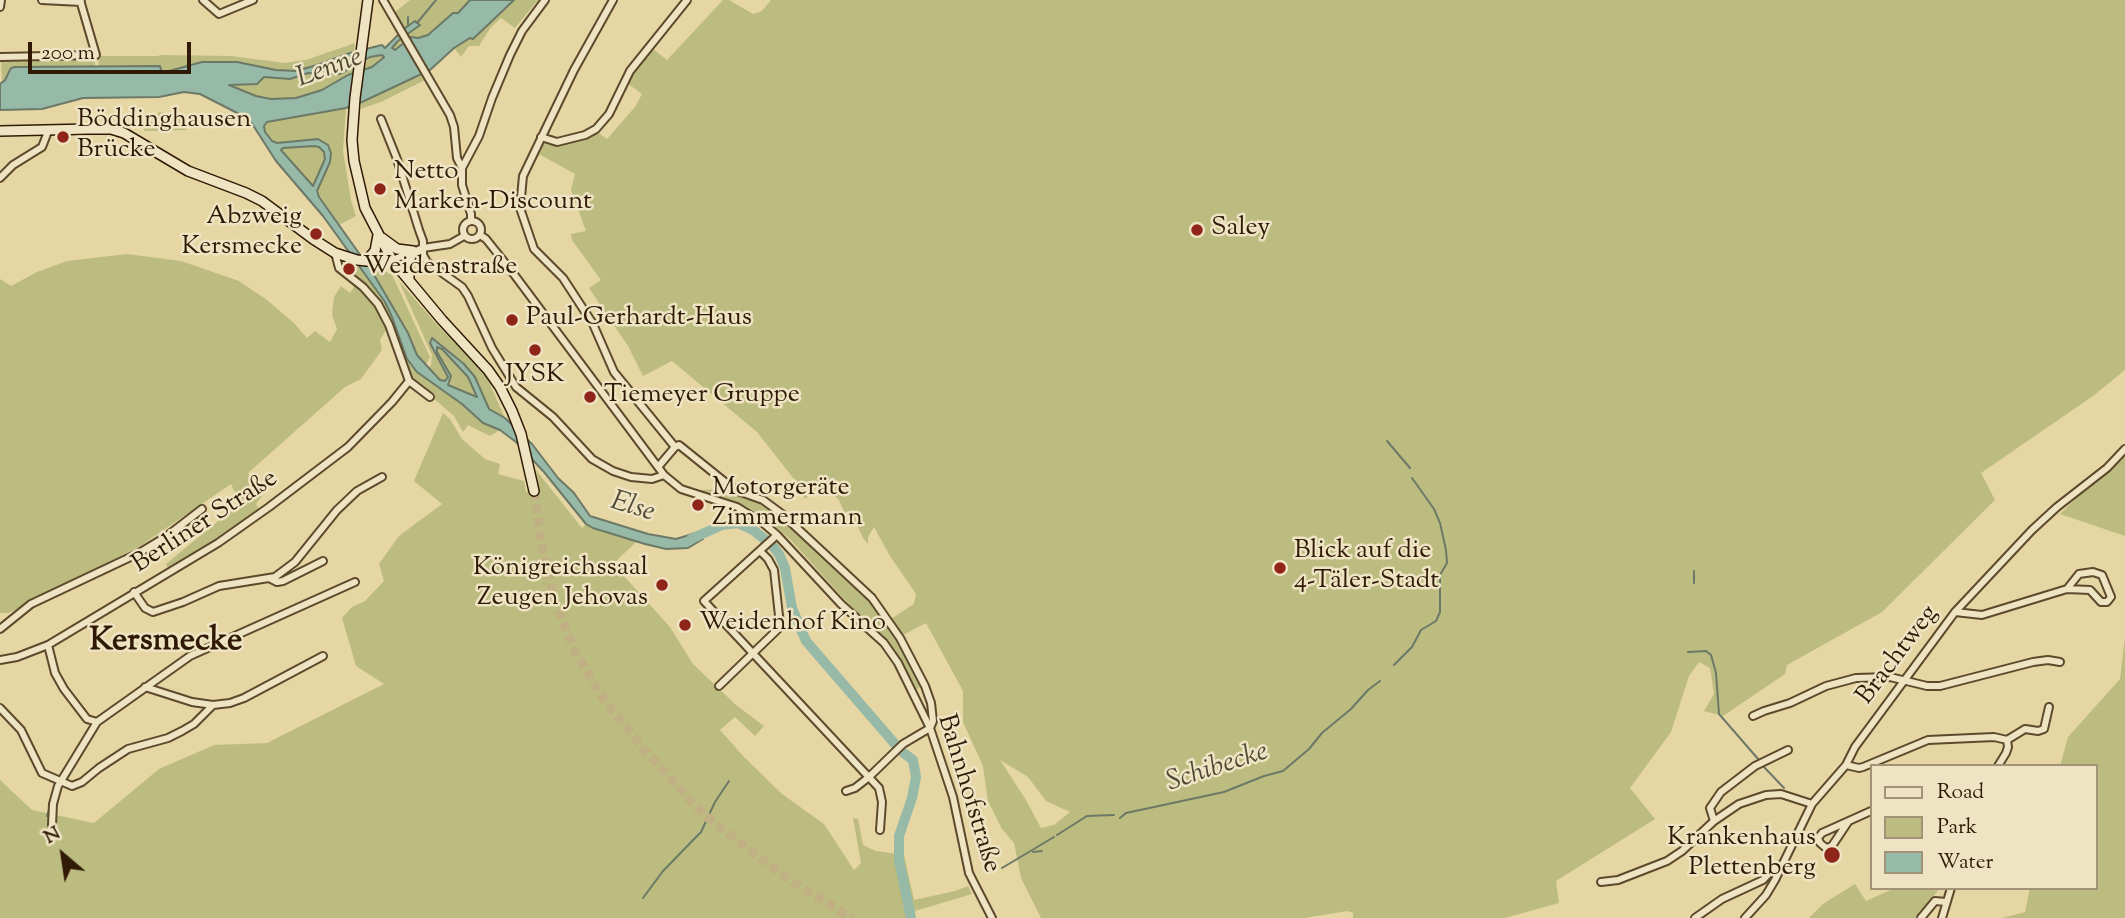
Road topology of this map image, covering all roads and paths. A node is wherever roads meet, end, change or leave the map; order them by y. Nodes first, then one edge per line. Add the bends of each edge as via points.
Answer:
1 (1, 0) edge
2 (42, 0) edge
3 (203, 0) edge
4 (253, 0) edge
5 (383, 0) edge
6 (545, 0) edge
7 (613, 0) edge
8 (687, 0) edge
9 (80, 1) edge
10 (368, 2) edge
11 (0, 7) edge
12 (0, 57) edge
13 (381, 119) dead end
14 (49, 129) junction
15 (0, 131) edge
16 (541, 137) junction
17 (462, 168) junction
18 (0, 178) edge
19 (471, 221) junction
20 (378, 235) junction
21 (480, 235) junction
22 (464, 236) junction
23 (418, 250) junction
24 (335, 253) junction
25 (392, 260) junction
26 (369, 261) junction
27 (410, 282) junction
28 (409, 381) junction
29 (430, 397) dead end
30 (675, 447) junction
31 (2125, 450) edge
32 (658, 467) junction
33 (664, 475) junction
34 (382, 477) dead end
35 (534, 491) tunnel mouth
36 (202, 509) dead end
37 (774, 537) junction
38 (762, 549) junction
39 (323, 561) dead end
40 (271, 579) junction
41 (355, 582) dead end
42 (2067, 589) junction
43 (134, 592) junction
44 (1955, 612) junction
45 (0, 629) edge
46 (48, 645) junction
47 (754, 653) junction
48 (323, 656) dead end
49 (0, 660) edge
50 (2060, 662) dead end
51 (1906, 680) junction
52 (719, 686) dead end
53 (145, 687) junction
54 (213, 705) junction
55 (2049, 707) dead end
56 (0, 708) edge
57 (1753, 716) dead end
58 (97, 722) junction
59 (930, 728) junction
60 (2007, 740) junction
61 (1788, 750) dead end
62 (1870, 764) edge
63 (1870, 764) edge
64 (1999, 764) edge
65 (1846, 765) junction
66 (869, 777) junction
67 (61, 780) junction
68 (846, 791) dead end
69 (1812, 804) junction
70 (1870, 811) edge
71 (1714, 821) junction
72 (1848, 822) junction
73 (52, 825) dead end
74 (880, 830) dead end
75 (1784, 864) junction
76 (1601, 882) dead end
77 (1950, 890) edge
78 (1946, 902) junction
79 (992, 918) edge
80 (1695, 918) edge
81 (1745, 918) edge
82 (1921, 918) edge
83 (1942, 918) edge

1 - 11 street
2 - 9 street
3 - 4 street via 219,14
5 - 17 street via 450,115
6 - 17 street via 510,55
7 - 16 street
8 - 16 street via 630,71 609,114 596,129 557,142
9 - 12 street via 96,55
10 - 20 main road via 352,140 365,208
13 - 23 street via 423,241
14 - 15 main road
14 - 18 street via 42,147
14 - 24 main road via 111,130 128,135 188,170 261,201
16 - 30 street via 523,176 520,200 534,249 563,278 593,324 614,372
17 - 19 street
19 - 21 street via 479,225
19 - 22 street via 463,226
20 - 23 main road via 395,248
20 - 25 main road
20 - 26 main road
21 - 22 street via 472,240
21 - 32 street, Bahnhofstraße
22 - 23 street via 450,244
23 - 25 street
23 - 27 main road via 408,264
23 - 33 street via 468,296 516,387 581,449 625,475 652,480
24 - 26 main road
24 - 28 street via 339,268 378,304
25 - 26 main road
25 - 27 main road
27 - 35 main road via 500,387 521,434
28 - 29 street
28 - 43 street, Berliner Straße via 348,447 316,472 218,543
30 - 32 street
30 - 59 street via 681,446 735,490 763,500 872,598 914,664 931,703
31 - 44 street, Brachtweg via 2056,507
32 - 33 street, Bahnhofstraße
33 - 37 street, Bahnhofstraße via 681,489 737,507 763,523
34 - 40 street via 350,498 295,562
36 - 45 street via 139,553 31,604
37 - 38 street
37 - 59 street, Bahnhofstraße via 884,643
38 - 47 street via 774,570 780,625
38 - 47 street via 704,601
39 - 40 street via 291,578
40 - 43 street via 219,586 153,612
41 - 53 street via 190,656
42 - 42 street via 2078,575 2093,572 2102,575 2111,597 2101,602 2090,590
42 - 44 street via 1982,615
43 - 46 street, Berliner Straße
44 - 51 street, Brachtweg
46 - 49 street, Berliner Straße
46 - 58 street via 64,690 87,719
47 - 52 street
47 - 66 street
48 - 54 street via 244,698
50 - 51 street via 2033,662 1940,686
51 - 57 street via 1873,676 1844,680
51 - 65 street, Brachtweg
53 - 54 street
53 - 58 street
54 - 67 street via 194,724 128,749 75,786
55 - 60 street via 2044,729 2025,729
56 - 67 street via 21,730 42,773
58 - 67 street
59 - 66 street via 903,744
59 - 79 street, Bahnhofstraße via 953,797 969,873
60 - 63 street via 1942,738
60 - 64 street
61 - 71 street via 1755,766 1721,792 1710,807
62 - 65 street via 1859,768
65 - 69 street, Brachtweg
66 - 68 street
66 - 74 street via 881,793
67 - 73 street
69 - 71 street via 1766,794 1739,804
69 - 75 street, Brachtweg
70 - 72 street
71 - 76 street via 1668,861
72 - 72 street via 1832,846 1820,844 1820,835
75 - 80 street
75 - 81 street, Brachtweg via 1766,895
77 - 78 street
78 - 82 street via 1935,901
78 - 83 street

